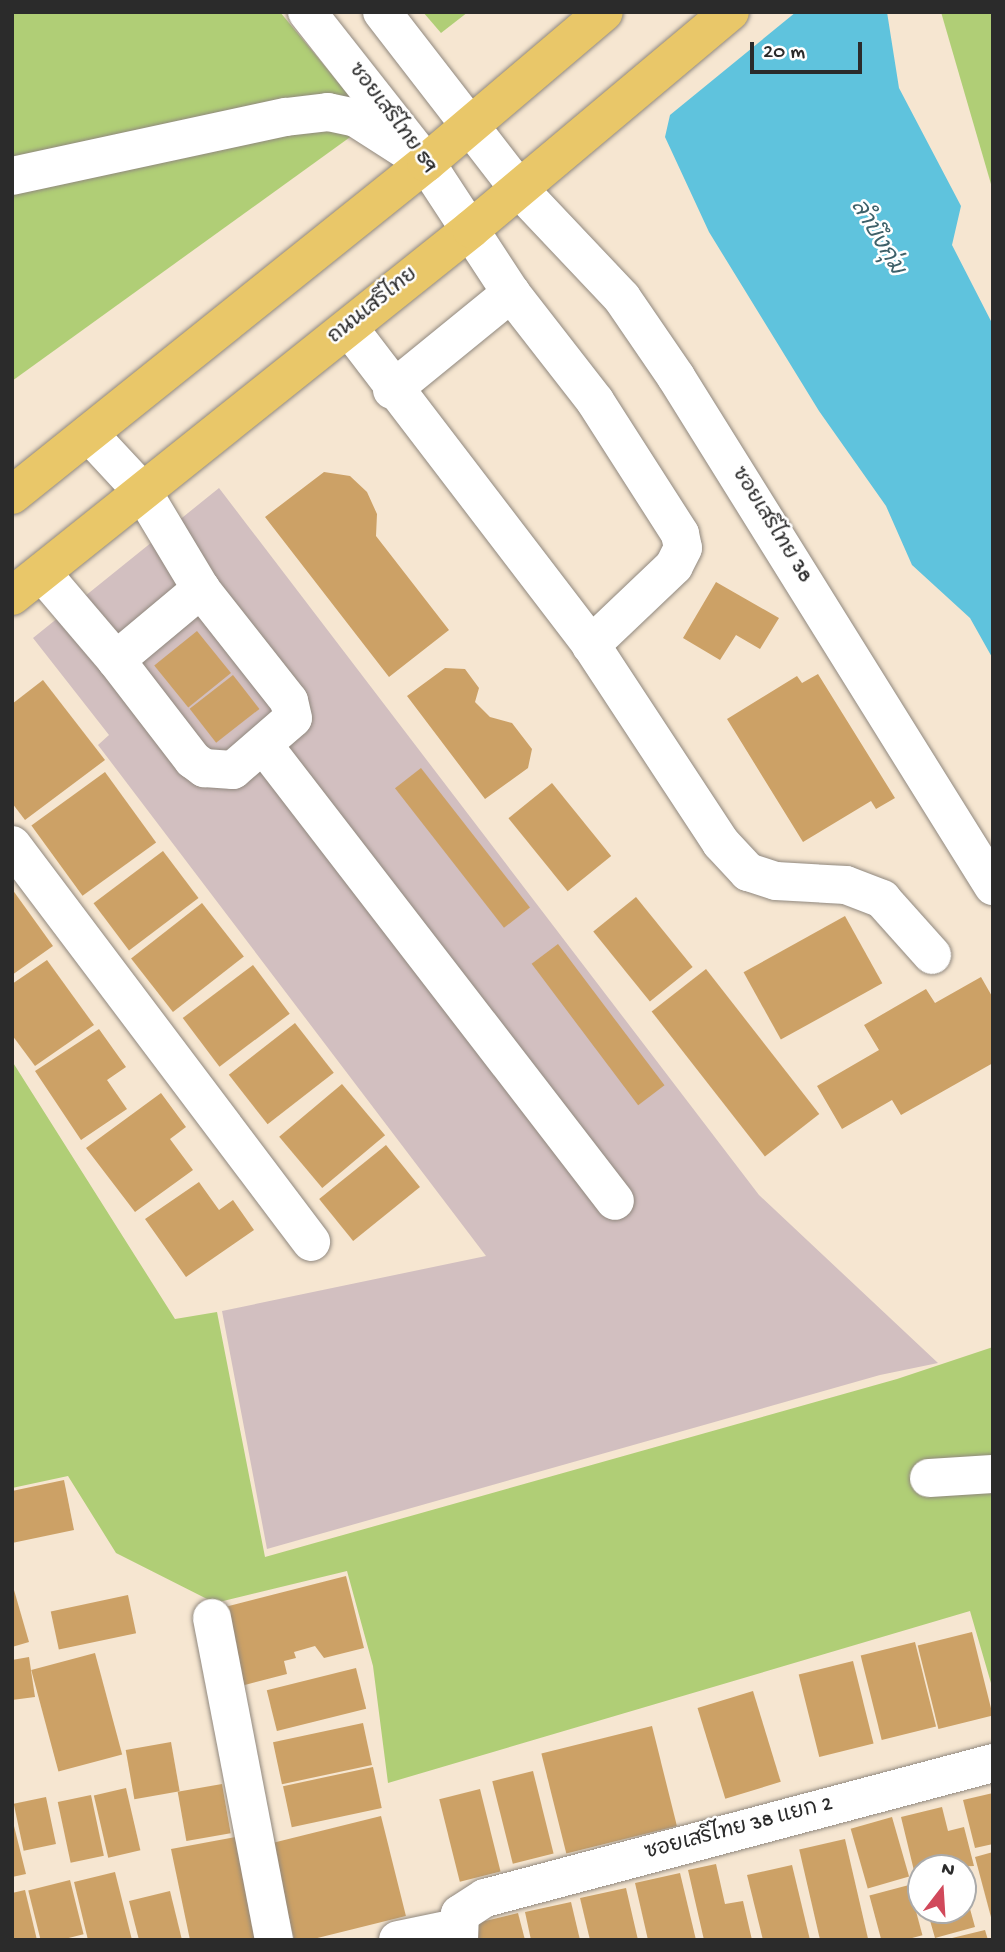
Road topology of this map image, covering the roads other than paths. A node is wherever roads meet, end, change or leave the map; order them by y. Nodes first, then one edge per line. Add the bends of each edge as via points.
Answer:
1 (307, 12) edge
2 (382, 12) edge
3 (604, 12) edge
4 (730, 12) edge
5 (470, 126) junction
6 (426, 163) junction
7 (12, 176) edge
8 (519, 189) junction
9 (471, 229) junction
10 (511, 293) junction
11 (349, 328) junction
12 (392, 390) junction
13 (89, 434) junction
14 (142, 491) junction
15 (12, 495) edge
16 (42, 573) junction
17 (201, 589) junction
18 (12, 596) edge
19 (591, 645) junction
20 (116, 660) junction
21 (265, 747) junction
22 (12, 845) edge
23 (993, 886) edge
24 (932, 955) dead end
25 (615, 1201) dead end
26 (311, 1242) dead end
27 (993, 1474) edge
28 (929, 1478) dead end
29 (212, 1618) dead end
30 (993, 1763) edge
31 (457, 1934) edge
32 (274, 1940) edge
33 (398, 1940) edge

1 - 6 street, ซอยเสรีไทย 59
2 - 5 street
3 - 5 main road
4 - 8 main road, ถนนเสรีไทย
5 - 6 main road
5 - 8 street, ซอยเสรีไทย 38
6 - 7 street via 355,118 328,112
6 - 9 street, ซอยเสรีไทย 59
6 - 13 main road
8 - 9 main road, ถนนเสรีไทย
8 - 23 street, ซอยเสรีไทย 38 via 622,298 669,366
9 - 10 street, ซอยเสรีไทย 59
9 - 11 main road, ถนนเสรีไทย
10 - 12 street
10 - 19 street, ซอยเสรีไทย 59 via 595,401 680,534 683,548 674,566
11 - 12 street
11 - 14 main road, ถนนเสรีไทย
12 - 19 street
13 - 14 street
13 - 15 main road
14 - 16 main road, ถนนเสรีไทย
14 - 17 street
16 - 18 main road, ถนนเสรีไทย
16 - 20 street
17 - 20 street
17 - 21 street via 293,708 288,725
19 - 24 street via 721,843 748,872 776,881 846,885 882,899
20 - 21 street via 204,768 233,770
21 - 25 street
22 - 26 street
27 - 28 street
29 - 32 street
30 - 31 street, ซอยเสรีไทย 38 แยก 2 via 485,1898 465,1908
31 - 33 street

